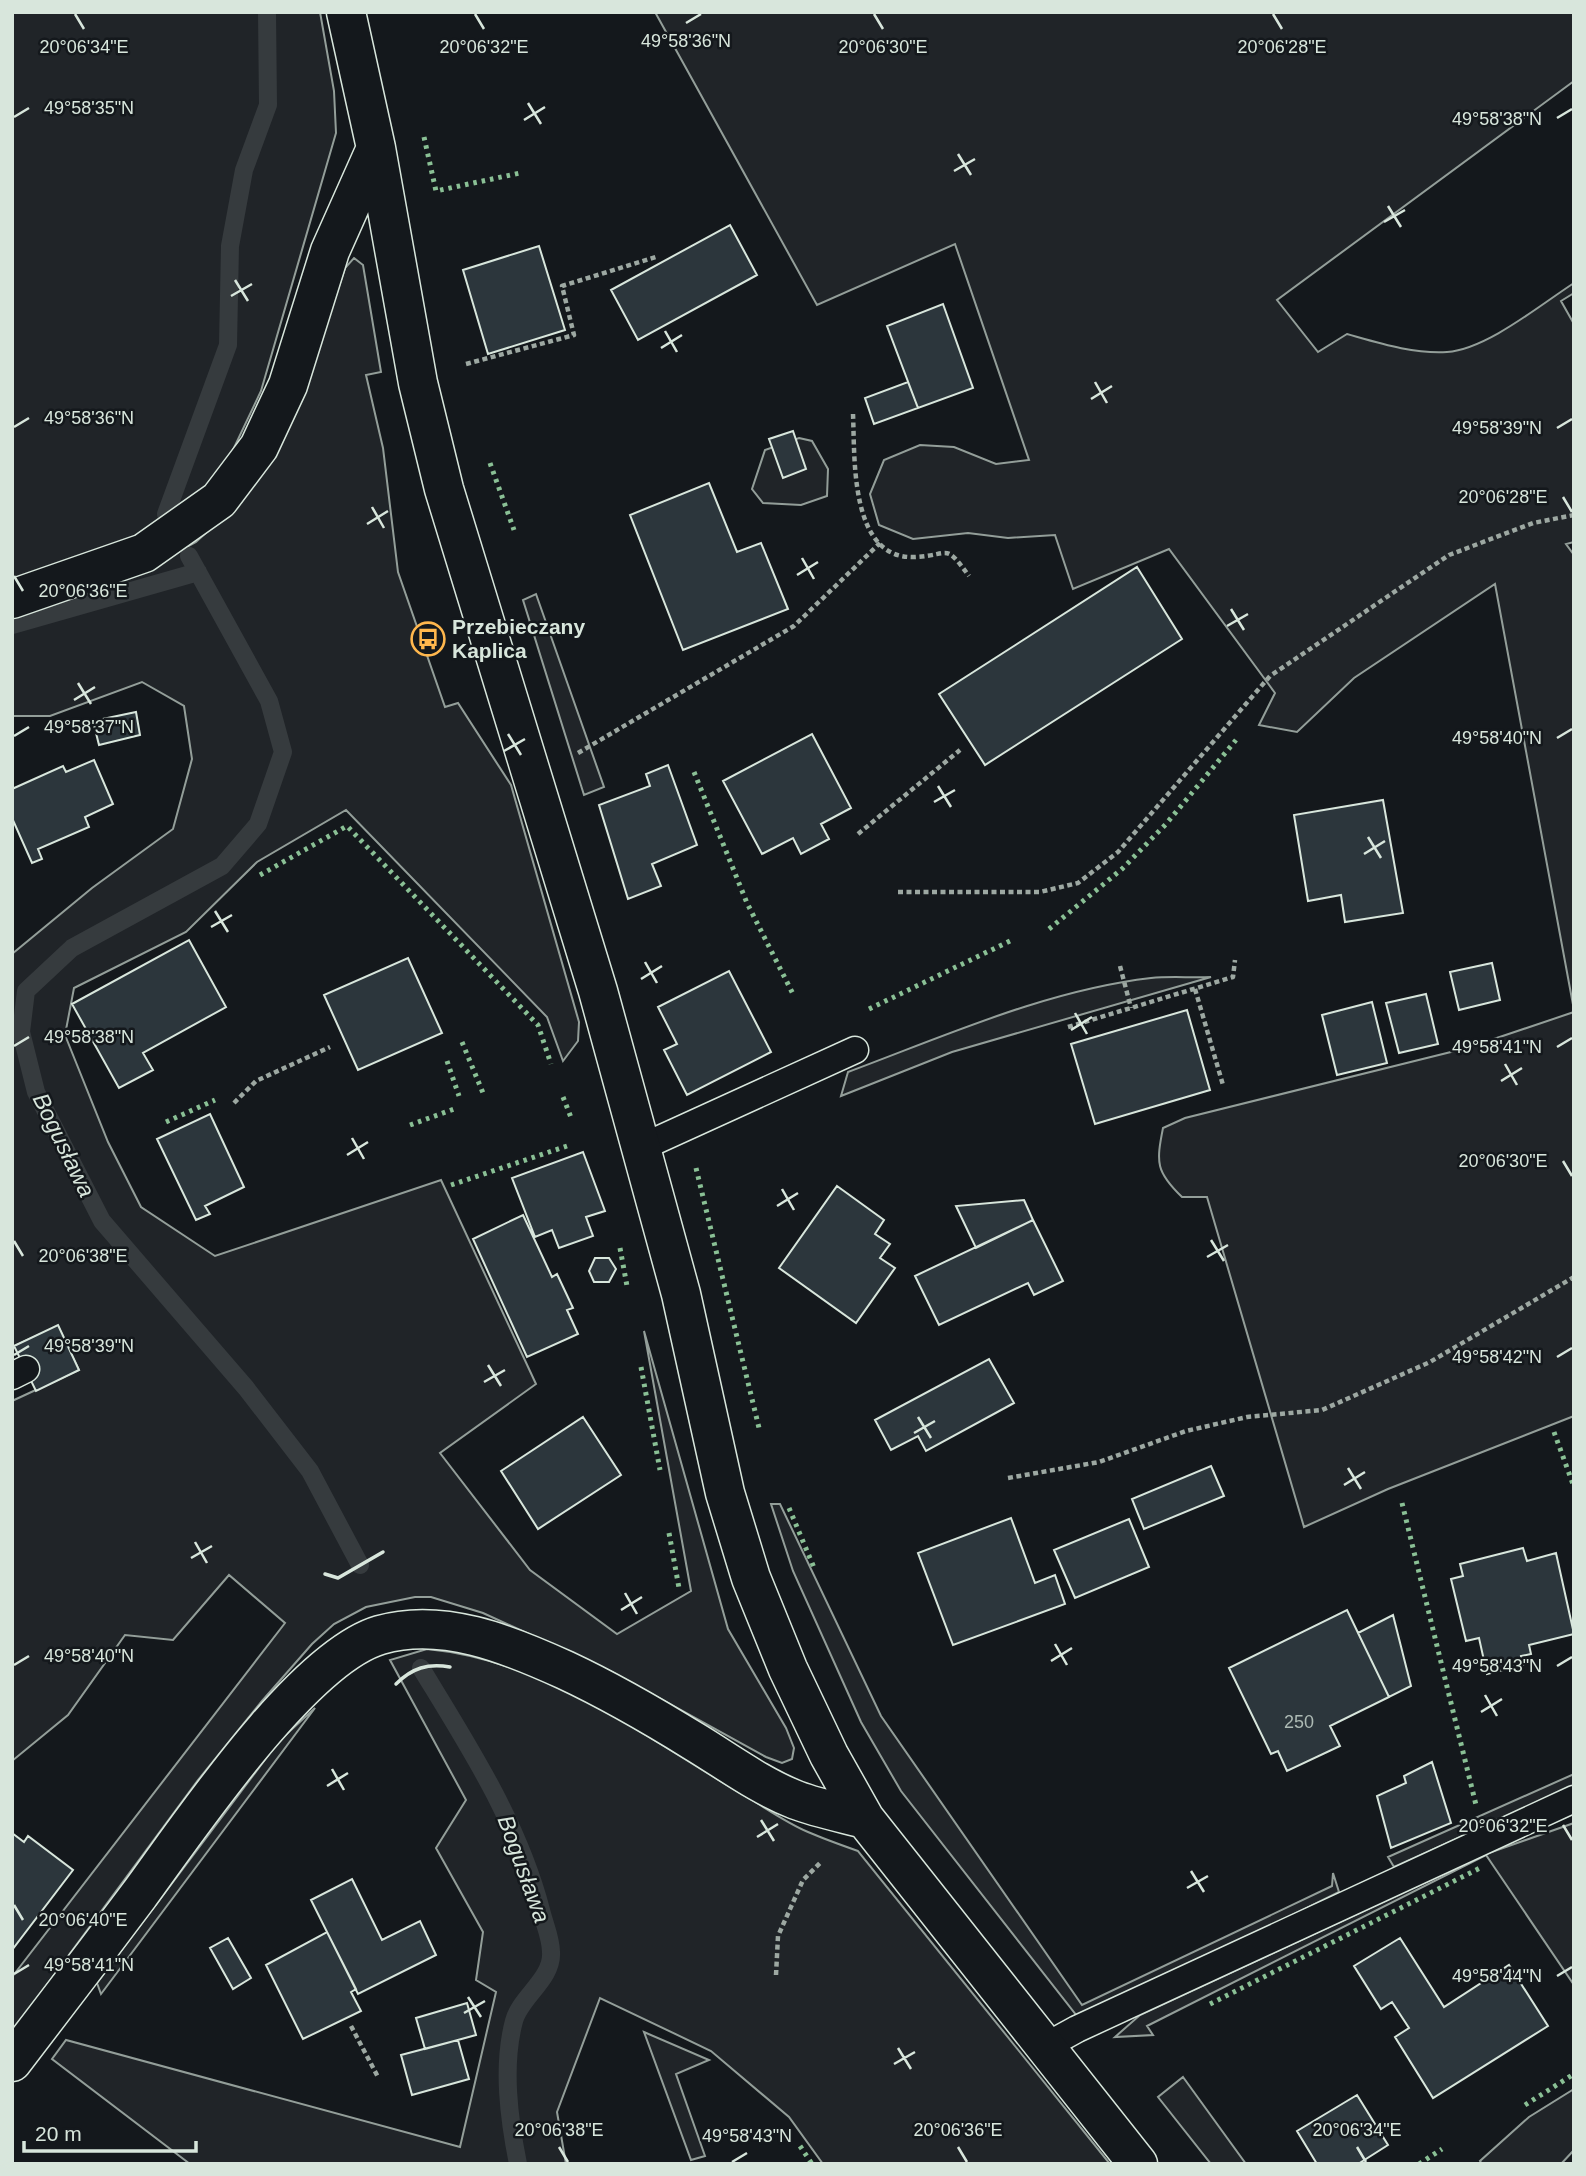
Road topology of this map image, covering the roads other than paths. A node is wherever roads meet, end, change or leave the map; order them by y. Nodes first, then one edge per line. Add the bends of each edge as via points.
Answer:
1 (346, 12) edge
2 (376, 148) junction
3 (12, 599) edge
4 (855, 1050) dead end
5 (640, 1148) junction
6 (1574, 1799) edge
7 (865, 1819) junction
8 (1046, 2046) junction
9 (12, 2062) edge
10 (1138, 2164) edge

1 - 2 street
2 - 3 street via 330,250 288,385 259,447 219,500 144,553
2 - 5 street via 418,383 444,489 598,991
4 - 5 lane
5 - 7 street via 681,1294 725,1493 751,1578 788,1669
6 - 8 lane
7 - 8 street
7 - 9 street via 796,1800 649,1713 509,1646 462,1633 416,1628 379,1635 346,1650 271,1723
8 - 10 street

